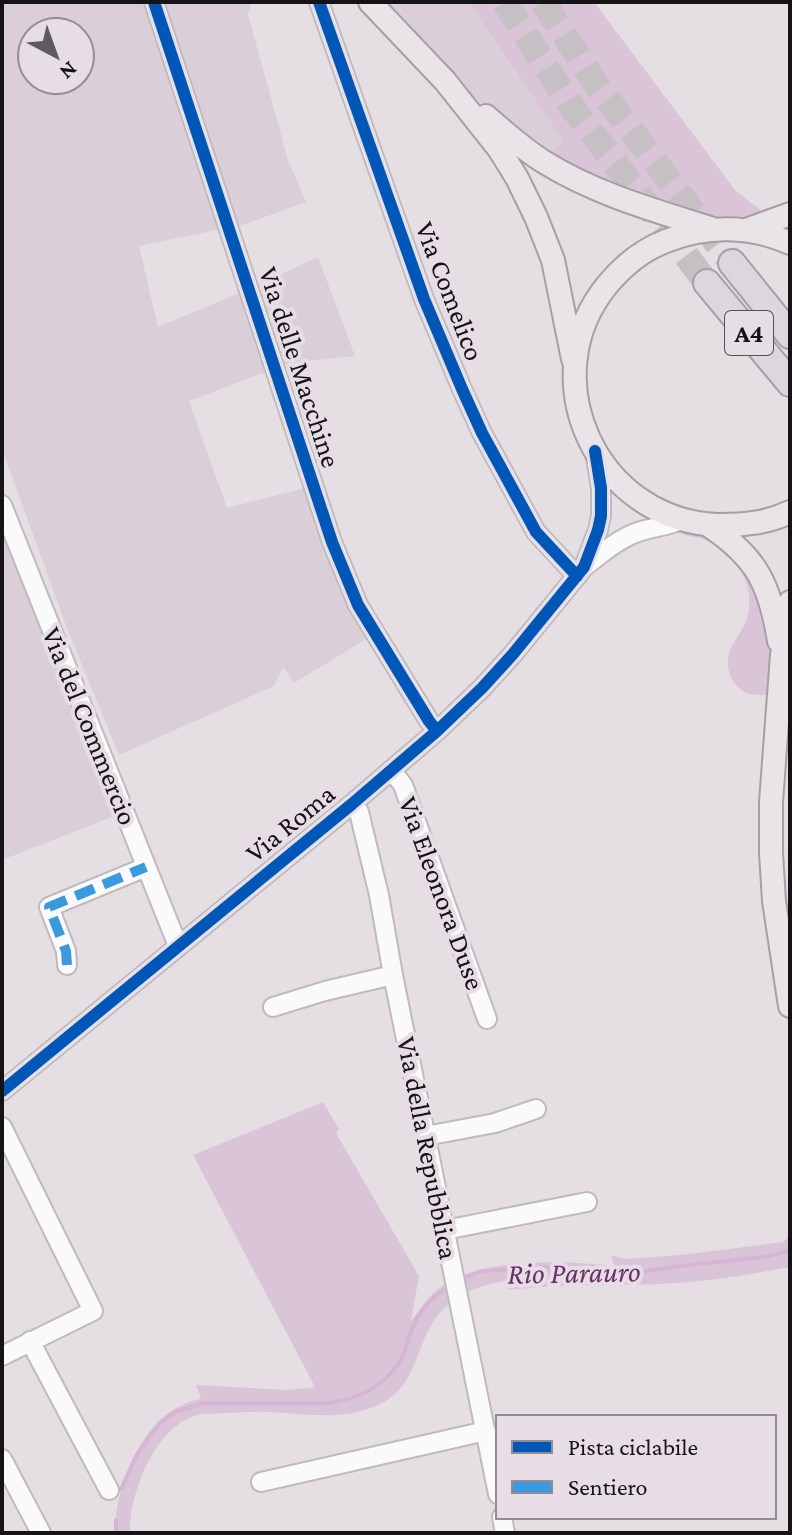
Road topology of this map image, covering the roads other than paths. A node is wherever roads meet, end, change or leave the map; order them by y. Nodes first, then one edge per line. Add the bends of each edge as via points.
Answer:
1 (154, 2) edge
2 (319, 2) edge
3 (370, 2) edge
4 (445, 81) junction
5 (790, 214) edge
6 (715, 229) junction
7 (746, 230) junction
8 (790, 243) edge
9 (732, 263) tunnel mouth
10 (707, 283) tunnel mouth
11 (790, 335) edge
12 (575, 368) junction
13 (790, 383) edge
14 (595, 451) junction
15 (2, 505) edge
16 (790, 512) edge
17 (682, 520) junction
18 (707, 525) junction
19 (580, 572) junction
20 (790, 602) edge
21 (782, 655) junction
22 (437, 731) junction
23 (391, 770) junction
24 (352, 804) junction
25 (146, 867) junction
26 (178, 946) junction
27 (67, 965) dead end
28 (393, 975) junction
29 (790, 1006) edge
30 (273, 1007) dead end
31 (487, 1019) dead end
32 (2, 1091) edge
33 (536, 1109) dead end
34 (2, 1127) edge
35 (426, 1136) junction
36 (587, 1202) dead end
37 (445, 1230) junction
38 (30, 1341) junction
39 (2, 1356) edge
40 (486, 1431) junction
41 (2, 1459) edge
42 (261, 1482) dead end
43 (496, 1484) edge
44 (109, 1490) dead end
45 (41, 1533) edge

1 - 22 street, Via delle Macchine via 332,542 358,605
2 - 19 street, Via Comelico via 424,299 482,433 536,532
3 - 4 main road
4 - 6 main road via 510,137 576,180 606,195
4 - 12 main road via 499,149 536,217 553,260
5 - 7 main road
6 - 7 main road
6 - 12 main road via 663,242 622,269 590,310
7 - 8 main road
9 - 11 highway, A4
10 - 13 highway, A4
12 - 14 main road via 578,409
14 - 17 main road via 630,492
14 - 19 street via 601,516
15 - 25 street, Via del Commercio
16 - 18 main road via 757,523
17 - 18 main road
17 - 19 street via 621,540
18 - 21 main road via 743,551 760,576
19 - 22 street, Via Roma via 513,654
20 - 21 main road
21 - 29 main road via 771,853
22 - 23 street, Via Roma
23 - 24 street, Via Roma
23 - 31 street, Via Eleonora Duse via 403,785
24 - 26 street, Via Roma
24 - 28 street, Via della Repubblica via 359,812
25 - 26 street, Via del Commercio
25 - 27 street via 49,907
26 - 32 street, Via Roma
28 - 30 street
28 - 35 street, Via della Repubblica
33 - 35 street
34 - 38 street via 93,1311
35 - 37 street, Via della Repubblica
36 - 37 street
37 - 40 street, Via della Repubblica
38 - 39 street
38 - 44 street
40 - 42 street
40 - 43 street, Via della Repubblica
41 - 45 street

